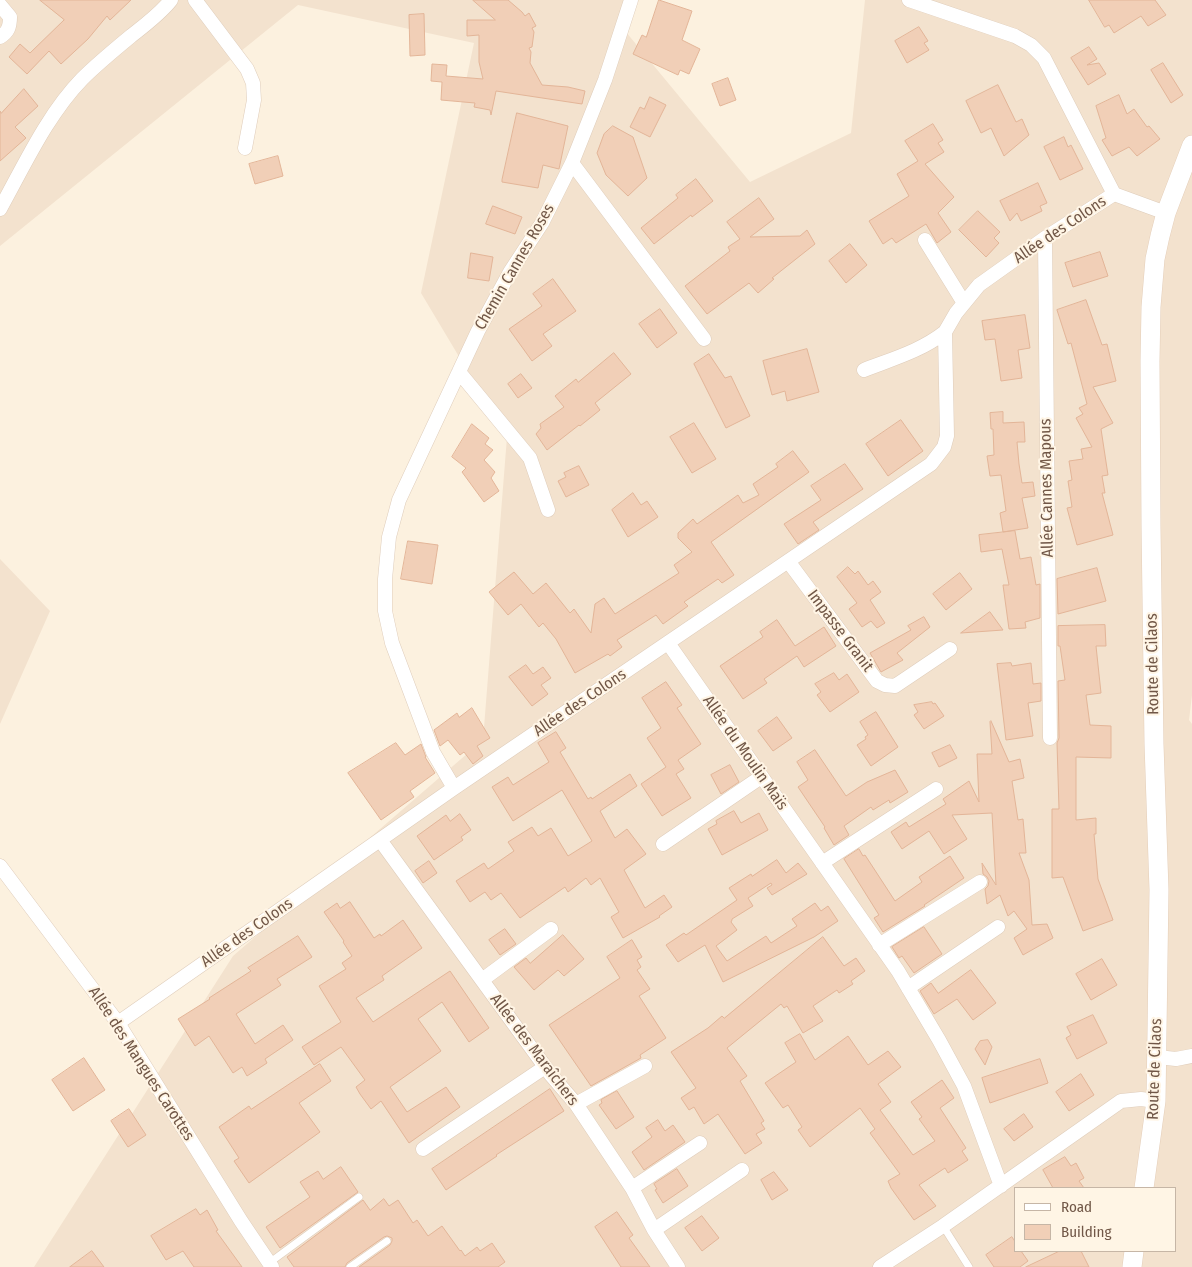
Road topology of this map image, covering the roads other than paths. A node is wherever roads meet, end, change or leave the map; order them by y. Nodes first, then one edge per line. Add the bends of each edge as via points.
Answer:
1 (171, 0) edge
2 (195, 0) edge
3 (630, 0) edge
4 (909, 0) edge
5 (0, 5) edge
6 (0, 37) edge
7 (1192, 145) edge
8 (245, 148) dead end
9 (572, 163) junction
10 (1114, 194) junction
11 (0, 210) edge
12 (1166, 213) junction
13 (1044, 238) junction
14 (925, 240) dead end
15 (964, 303) junction
16 (945, 332) junction
17 (704, 340) dead end
18 (864, 370) dead end
19 (459, 372) junction
20 (548, 510) dead end
21 (788, 561) junction
22 (668, 643) junction
23 (950, 649) dead end
24 (1050, 738) dead end
25 (761, 777) junction
26 (454, 788) junction
27 (936, 789) dead end
28 (380, 840) junction
29 (663, 844) dead end
30 (822, 863) junction
31 (0, 866) edge
32 (980, 882) dead end
33 (998, 927) dead end
34 (551, 929) dead end
35 (879, 945) junction
36 (482, 980) junction
37 (908, 988) junction
38 (118, 1023) junction
39 (1192, 1056) edge
40 (1157, 1057) junction
41 (646, 1066) dead end
42 (546, 1067) junction
43 (1156, 1100) junction
44 (576, 1104) junction
45 (700, 1143) dead end
46 (423, 1149) dead end
47 (742, 1170) dead end
48 (1001, 1186) junction
49 (1144, 1187) edge
50 (632, 1188) junction
51 (359, 1198) dead end
52 (943, 1226) junction
53 (654, 1230) junction
54 (387, 1241) dead end
55 (1134, 1252) edge
56 (271, 1265) edge
57 (350, 1267) edge
58 (678, 1267) edge
59 (880, 1267) edge
60 (969, 1267) edge
61 (1132, 1267) edge

1 - 11 street via 80,81 47,126
2 - 8 street via 247,69 253,83 254,100
3 - 9 street, Chemin Cannes Roses via 605,80
4 - 10 street via 1016,36 1031,45 1044,58
5 - 6 street via 10,17 10,26
7 - 12 main road, Route de Cilaos
9 - 17 street
9 - 19 street, Chemin Cannes Roses via 542,223 493,302
10 - 12 street, Allée des Colons
10 - 13 street, Allée des Colons
12 - 40 main road, Route de Cilaos via 1155,259 1150,361 1159,890
13 - 15 street, Allée des Colons via 979,285
13 - 24 street, Allée Cannes Mapous
14 - 15 street
15 - 16 street, Allée des Colons
16 - 18 street, Allée des Colons via 920,348
16 - 21 street, Allée des Colons via 947,436 938,456 931,464
19 - 20 street via 530,458
19 - 26 street, Chemin Cannes Roses via 399,500 389,537 385,579 386,612 392,643 433,752
21 - 22 street, Allée des Colons
21 - 23 street, Impasse Granit via 877,681 895,686
22 - 25 street, Allée du Moulin Maïs
22 - 26 street, Allée des Colons
25 - 29 street
25 - 30 street, Allée du Moulin Maïs
26 - 28 street, Allée des Colons
27 - 30 street
28 - 36 street, Allée des Maraîchers
28 - 38 street, Allée des Colons
30 - 35 street, Allée du Moulin Maïs
31 - 38 street, Allée des Mangues Carottes
32 - 35 street
33 - 37 street
34 - 36 street
35 - 37 street, Allée du Moulin Maïs
36 - 42 street, Allée des Maraîchers
37 - 48 street, Allée du Moulin Maïs via 964,1086
38 - 56 street, Allée des Mangues Carottes
39 - 40 street via 1176,1059
40 - 43 main road, Route de Cilaos
41 - 44 street
42 - 44 street, Allée des Maraîchers
42 - 46 street
43 - 48 street via 1121,1102
43 - 49 main road, Route de Cilaos
44 - 50 street, Allée des Maraîchers
45 - 50 street
47 - 53 street
48 - 52 street
50 - 53 street, Allée des Maraîchers
51 - 56 lane
52 - 59 street
52 - 60 lane
53 - 58 street, Allée des Maraîchers
54 - 57 lane
55 - 61 main road

